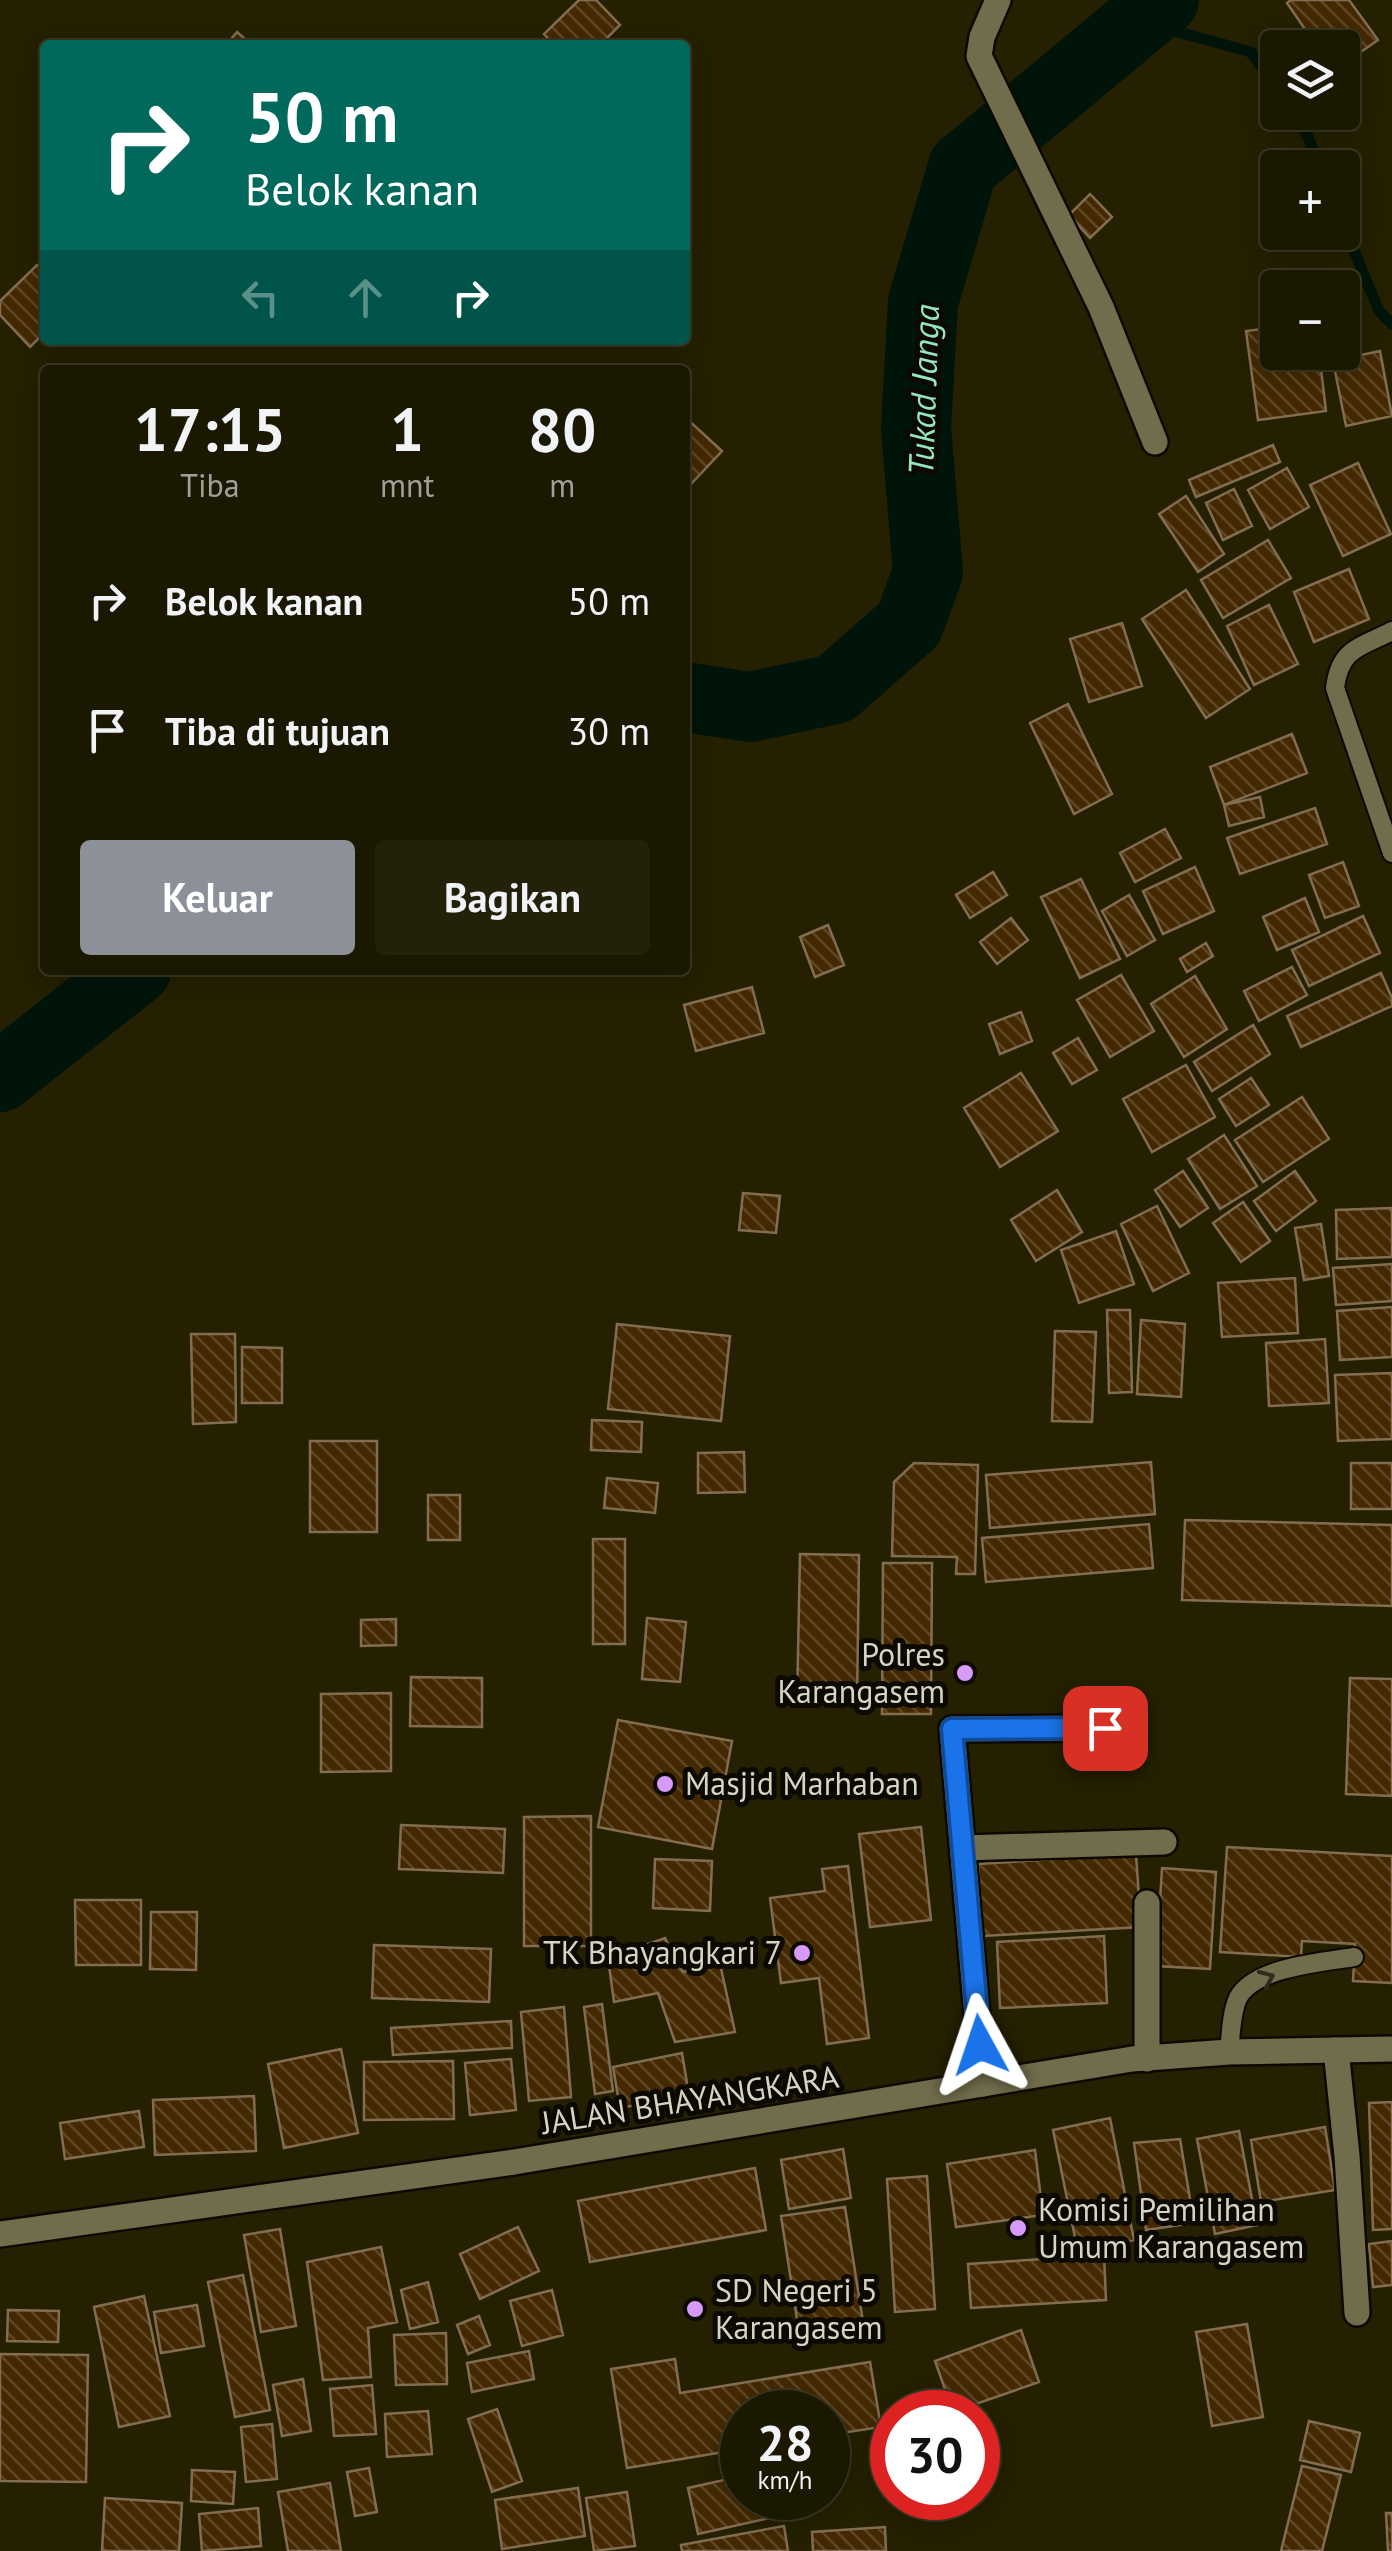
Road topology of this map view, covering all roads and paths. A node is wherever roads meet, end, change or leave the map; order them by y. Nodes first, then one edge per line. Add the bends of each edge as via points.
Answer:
1 (998, 0) edge
2 (1155, 442) dead end
3 (1392, 631) edge
4 (1392, 852) edge
5 (1105, 1728) dead end
6 (1164, 1842) dead end
7 (964, 1848) junction
8 (1147, 1903) dead end
9 (1354, 1957) dead end
10 (1392, 2049) edge
11 (1336, 2050) junction
12 (1230, 2052) junction
13 (1147, 2058) junction
14 (983, 2084) junction
15 (0, 2234) edge
16 (1358, 2313) dead end

1 - 2 street via 980,56 1101,307
3 - 4 lane via 1345,656 1335,688
5 - 7 street via 952,1729
6 - 7 street
7 - 14 street
8 - 13 street
12 -> 9 lane via 1239,1996 1254,1982
10 - 11 street, JALAN BHAYANGKARA
11 - 12 street, JALAN BHAYANGKARA
11 - 16 street
12 - 13 street, JALAN BHAYANGKARA
13 - 14 street, JALAN BHAYANGKARA
14 - 15 street, JALAN BHAYANGKARA via 514,2162

